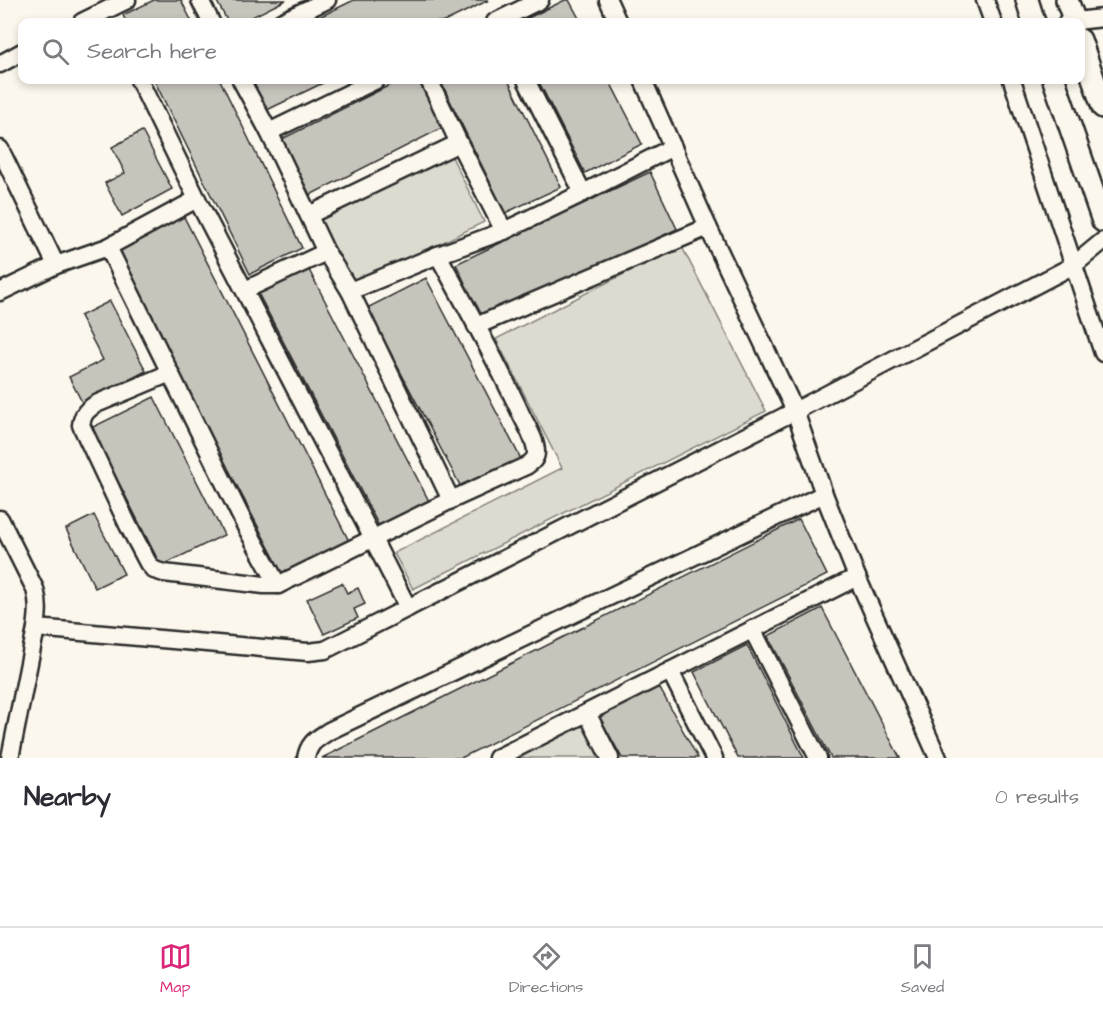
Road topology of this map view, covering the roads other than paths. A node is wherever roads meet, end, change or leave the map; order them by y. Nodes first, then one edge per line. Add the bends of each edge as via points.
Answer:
1 (127, 0) edge
2 (200, 0) edge
3 (327, 0) edge
4 (540, 0) edge
5 (608, 0) edge
6 (985, 0) edge
7 (1027, 0) edge
8 (1067, 0) edge
9 (109, 17) edge
10 (209, 18) edge
11 (289, 18) edge
12 (504, 18) edge
13 (616, 18) edge
14 (992, 18) edge
15 (1033, 18) edge
16 (1073, 18) edge
17 (1103, 18) edge
18 (1085, 20) edge
19 (18, 54) edge
20 (1085, 55) edge
21 (0, 63) edge
22 (141, 84) edge
23 (243, 84) edge
24 (368, 84) edge
25 (431, 84) edge
26 (528, 84) edge
27 (645, 84) edge
28 (1013, 84) edge
29 (1055, 84) edge
30 (1103, 107) edge
31 (269, 132) junction
32 (459, 143) junction
33 (673, 147) junction
34 (0, 149) edge
35 (583, 193) junction
36 (197, 199) junction
37 (309, 215) junction
38 (1103, 221) edge
39 (708, 227) junction
40 (504, 231) junction
41 (1103, 241) edge
42 (108, 247) junction
43 (326, 252) junction
44 (438, 255) junction
45 (56, 265) junction
46 (1074, 265) junction
47 (245, 290) junction
48 (350, 291) junction
49 (0, 292) edge
50 (476, 326) junction
51 (1103, 353) edge
52 (170, 373) junction
53 (795, 411) junction
54 (824, 494) junction
55 (451, 500) junction
56 (0, 519) edge
57 (373, 539) junction
58 (857, 577) junction
59 (278, 585) junction
60 (408, 608) junction
61 (36, 628) junction
62 (752, 629) junction
63 (669, 671) junction
64 (587, 713) junction
65 (932, 756) edge
66 (10, 758) edge
67 (306, 758) edge
68 (497, 758) edge
69 (610, 758) edge
70 (714, 758) edge
71 (818, 758) edge

1 - 9 street
2 - 10 street
3 - 11 street
4 - 12 street
5 - 13 street
6 - 14 street
7 - 15 street
8 - 16 street
17 - 18 street
19 - 21 street
20 - 30 street
22 - 36 street
23 - 31 street
24 - 31 street
25 - 32 street
26 - 35 street
27 - 33 street
28 - 46 street
29 - 38 street
31 - 37 street
32 - 37 street
32 - 40 street
33 - 35 street
33 - 39 street
34 - 45 street
35 - 40 street
36 - 42 street
36 - 47 street
37 - 43 street
39 - 50 street
39 - 53 street
40 - 44 street
41 - 46 street
42 - 45 street
42 - 52 street
43 - 47 street
43 - 48 street
44 - 48 street
44 - 50 street
45 - 49 street
46 - 51 street
46 - 53 street
47 - 57 street
48 - 55 street
50 - 55 street via 516,402 536,454 526,466
52 - 59 street
52 - 59 street via 96,404 82,416 81,425 128,525 154,570
53 - 54 street
53 - 60 street
54 - 58 street
54 - 67 street via 330,731 316,739
55 - 57 street
56 - 61 street via 35,589
57 - 59 street
57 - 60 street
58 - 62 street
58 - 65 street
60 - 61 street via 317,652
61 - 66 street
62 - 63 street
62 - 71 street
63 - 64 street
63 - 70 street
64 - 68 street
64 - 69 street

